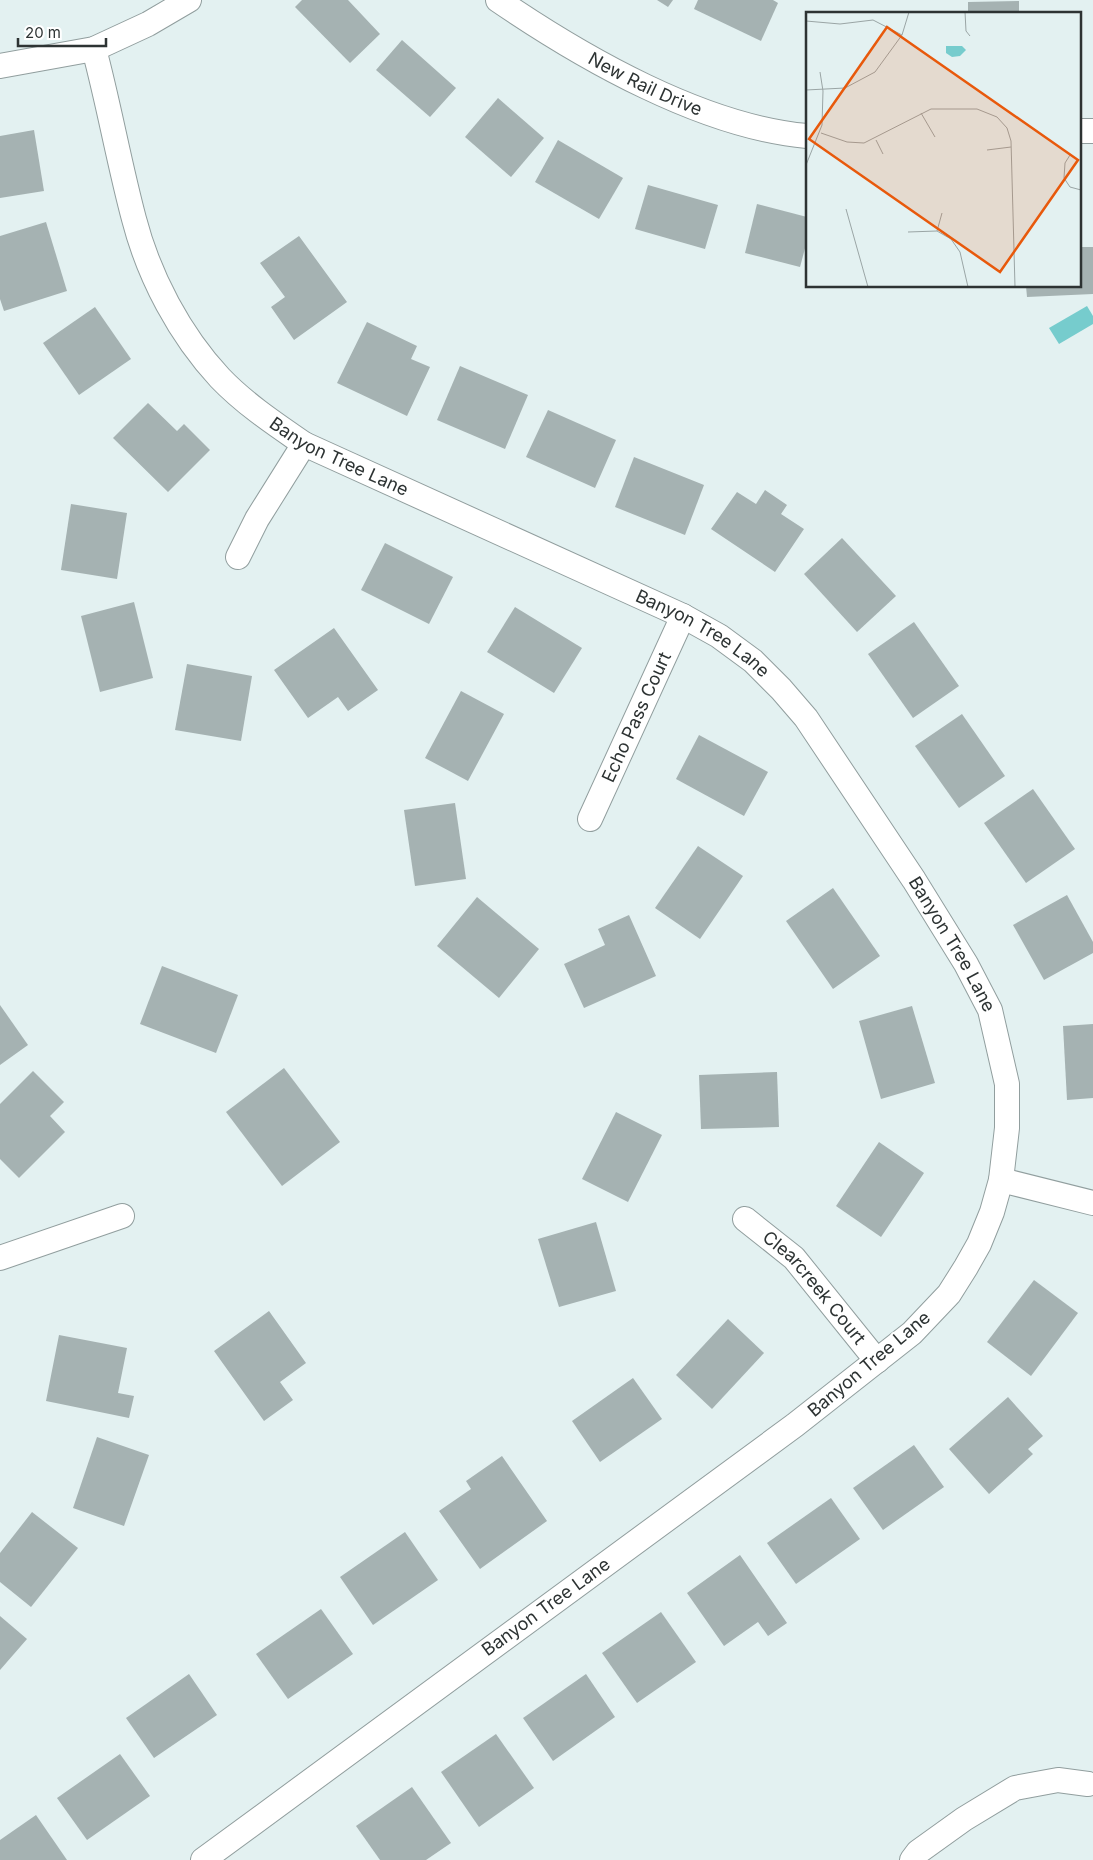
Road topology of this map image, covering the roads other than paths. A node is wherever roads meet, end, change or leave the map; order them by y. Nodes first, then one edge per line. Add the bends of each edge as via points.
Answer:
1 (189, 0) edge
2 (498, 0) edge
3 (94, 49) junction
4 (0, 66) edge
5 (1080, 131) edge
6 (1093, 131) edge
7 (806, 136) edge
8 (304, 444) junction
9 (238, 557) dead end
10 (684, 616) junction
11 (590, 819) dead end
12 (1001, 1180) junction
13 (1093, 1203) edge
14 (122, 1216) dead end
15 (745, 1219) dead end
16 (0, 1258) edge
17 (877, 1361) junction
18 (1088, 1784) dead end
19 (203, 1860) edge
20 (912, 1860) edge

1 - 3 street via 148,24
2 - 7 street, New Rail Drive via 547,33 679,101 779,134
3 - 4 street
3 - 8 street, Banyon Tree Lane via 134,221 166,300 190,341 220,378 256,411
5 - 6 street
8 - 9 street via 256,519
8 - 10 street, Banyon Tree Lane
10 - 11 street, Echo Pass Court
10 - 12 street, Banyon Tree Lane via 753,661 806,718 966,964 990,1010 1007,1084 1007,1128
12 - 13 street
12 - 17 street, Banyon Tree Lane via 979,1244 949,1294 912,1333
14 - 16 street
15 - 17 street, Clearcreek Court via 794,1258
17 - 19 street, Banyon Tree Lane
18 - 20 street via 1058,1780 1015,1788 964,1819 918,1852

